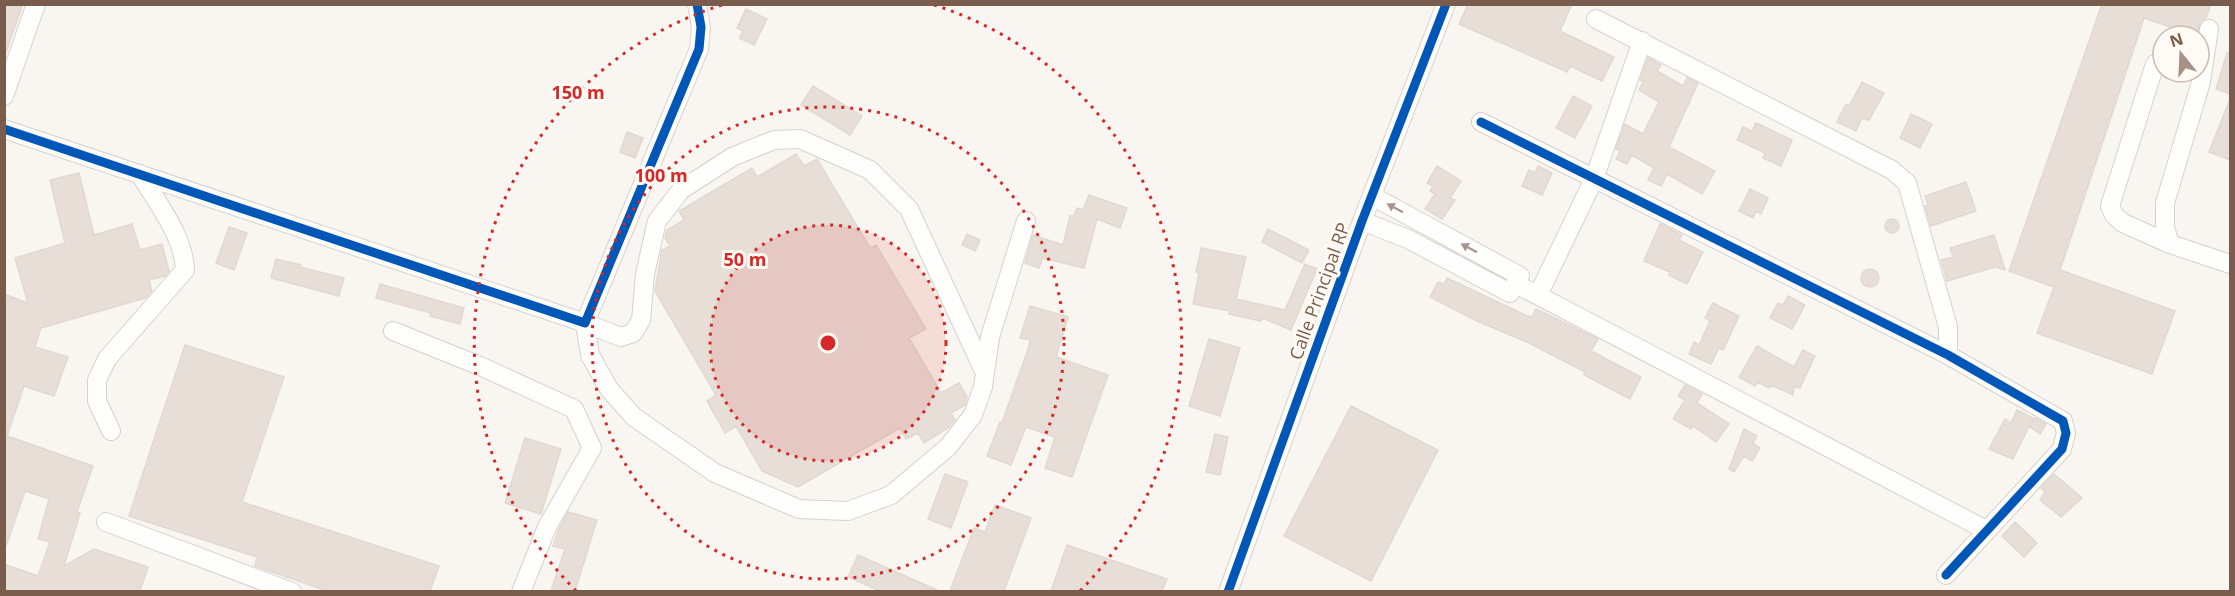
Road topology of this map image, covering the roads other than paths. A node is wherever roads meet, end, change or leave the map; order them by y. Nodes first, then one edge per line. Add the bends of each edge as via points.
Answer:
1 (36, 4) edge
2 (697, 4) edge
3 (1446, 4) edge
4 (1596, 19) dead end
5 (1642, 41) junction
6 (2151, 77) edge
7 (2200, 84) edge
8 (4, 96) edge
9 (1481, 122) dead end
10 (4, 129) edge
11 (140, 174) junction
12 (1594, 178) junction
13 (1372, 196) junction
14 (1026, 221) dead end
15 (1362, 221) junction
16 (2170, 244) junction
17 (2230, 264) edge
18 (1515, 284) junction
19 (1538, 295) junction
20 (585, 323) junction
21 (393, 331) dead end
22 (1948, 355) junction
23 (984, 371) junction
24 (111, 431) dead end
25 (106, 522) dead end
26 (1986, 530) junction
27 (1946, 575) dead end
28 (292, 591) edge
29 (521, 591) edge
30 (1228, 591) edge

1 - 8 street
2 - 20 street via 699,49
3 - 13 street, Calle Principal RP
4 - 5 street
5 - 12 street
5 - 22 street via 1892,170 1906,183 1948,327
6 - 16 street via 2110,206 2123,223
7 - 16 street via 2165,203
9 - 12 street
10 - 11 street
11 - 20 street
11 - 24 street via 180,243 185,270 107,359 97,380 97,401
12 - 19 street
12 - 22 street
13 - 15 street, Calle Principal RP
18 -> 13 street
14 - 23 street via 990,337
15 - 18 street
15 - 30 street, Calle Principal RP
16 - 17 street
18 - 19 street
19 - 26 street
20 - 23 street via 590,355 609,389 634,417 715,473 799,509 848,511 891,495 948,447 973,415
20 - 23 street via 621,337 633,333 641,320 645,274 657,221 681,190 732,157 774,140 800,139 870,170 909,209
21 - 29 street via 574,409 592,448 547,527
22 - 26 street via 2063,420 2065,427 2062,449
25 - 28 street
26 - 27 street

